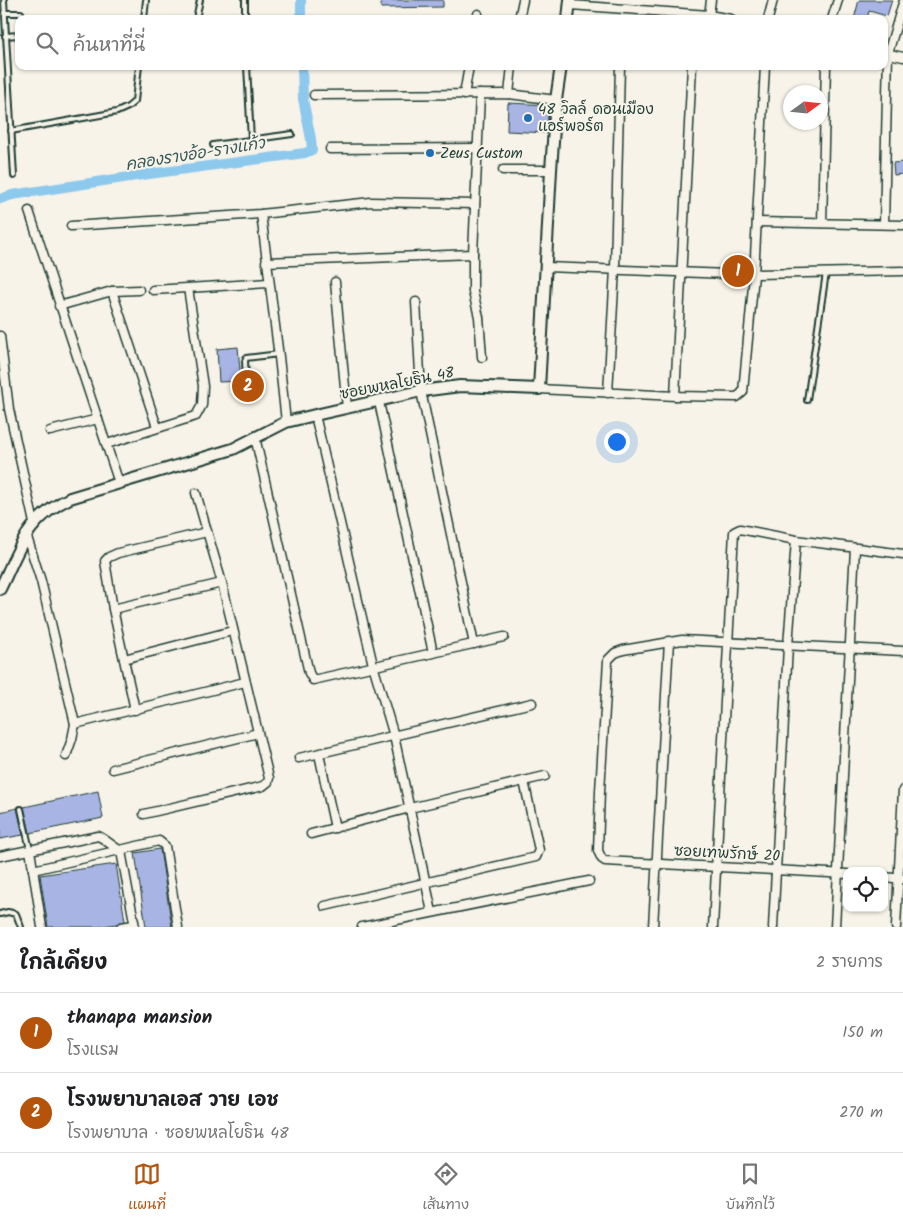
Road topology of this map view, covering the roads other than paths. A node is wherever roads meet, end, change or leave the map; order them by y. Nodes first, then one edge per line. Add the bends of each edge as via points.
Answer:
1 (4, 0) edge
2 (146, 0) edge
3 (200, 0) edge
4 (245, 0) edge
5 (523, 0) edge
6 (711, 0) edge
7 (773, 0) edge
8 (838, 0) edge
9 (570, 2) edge
10 (903, 3) edge
11 (620, 6) edge
12 (4, 13) junction
13 (22, 15) edge
14 (144, 15) edge
15 (197, 15) edge
16 (245, 15) edge
17 (520, 15) edge
18 (568, 15) edge
19 (687, 15) edge
20 (709, 15) edge
21 (769, 15) edge
22 (833, 15) edge
23 (15, 35) edge
24 (5, 36) junction
25 (888, 47) edge
26 (888, 53) edge
27 (903, 57) edge
28 (139, 70) edge
29 (247, 70) edge
30 (468, 70) edge
31 (512, 70) edge
32 (560, 70) edge
33 (620, 70) edge
34 (692, 70) edge
35 (765, 70) edge
36 (826, 70) edge
37 (886, 70) edge
38 (480, 94) junction
39 (509, 94) junction
40 (314, 95) dead end
41 (464, 95) junction
42 (556, 100) junction
43 (11, 131) junction
44 (292, 134) dead end
45 (250, 140) junction
46 (213, 145) dead end
47 (477, 148) junction
48 (330, 149) dead end
49 (503, 170) dead end
50 (551, 170) junction
51 (14, 176) dead end
52 (475, 204) junction
53 (29, 210) dead end
54 (261, 214) junction
55 (757, 222) junction
56 (822, 223) junction
57 (884, 224) junction
58 (903, 225) edge
59 (71, 226) dead end
60 (473, 254) junction
61 (266, 262) junction
62 (546, 267) junction
63 (615, 269) junction
64 (903, 271) edge
65 (683, 272) junction
66 (826, 273) junction
67 (754, 275) junction
68 (335, 282) dead end
69 (269, 283) junction
70 (188, 288) junction
71 (139, 290) dead end
72 (153, 290) dead end
73 (112, 291) junction
74 (416, 302) dead end
75 (59, 306) junction
76 (0, 336) edge
77 (279, 354) junction
78 (482, 357) dead end
79 (246, 379) dead end
80 (540, 389) junction
81 (421, 391) junction
82 (608, 393) junction
83 (675, 396) junction
84 (807, 400) dead end
85 (379, 402) junction
86 (347, 408) junction
87 (314, 415) junction
88 (98, 419) junction
89 (286, 422) junction
90 (157, 427) junction
91 (50, 431) dead end
92 (255, 438) junction
93 (107, 444) junction
94 (119, 483) junction
95 (196, 493) dead end
96 (34, 523) junction
97 (207, 532) junction
98 (26, 534) junction
99 (796, 540) junction
100 (854, 548) junction
101 (903, 554) edge
102 (222, 583) junction
103 (0, 589) edge
104 (113, 609) junction
105 (232, 631) junction
106 (504, 638) dead end
107 (669, 641) junction
108 (729, 643) junction
109 (474, 644) junction
110 (788, 646) junction
111 (851, 648) junction
112 (903, 651) edge
113 (433, 652) junction
114 (124, 659) junction
115 (373, 665) junction
116 (245, 682) junction
117 (532, 703) dead end
118 (135, 710) junction
119 (74, 724) junction
120 (258, 733) junction
121 (394, 736) junction
122 (319, 754) junction
123 (66, 756) dead end
124 (300, 758) dead end
125 (113, 769) dead end
126 (545, 776) dead end
127 (524, 781) junction
128 (903, 790) edge
129 (410, 808) junction
130 (21, 809) dead end
131 (144, 814) dead end
132 (336, 828) junction
133 (311, 834) dead end
134 (30, 850) junction
135 (121, 851) junction
136 (0, 856) edge
137 (656, 863) junction
138 (716, 867) junction
139 (33, 870) junction
140 (776, 870) junction
141 (838, 873) junction
142 (843, 874) edge
143 (888, 877) edge
144 (901, 879) edge
145 (589, 881) dead end
146 (424, 883) junction
147 (324, 906) dead end
148 (432, 912) junction
149 (0, 914) edge
150 (134, 926) edge
151 (21, 927) edge
152 (42, 927) edge
153 (121, 927) edge
154 (178, 927) edge
155 (362, 927) edge
156 (653, 927) edge
157 (714, 927) edge
158 (773, 927) edge
159 (835, 927) edge
160 (896, 927) edge

1 - 12 lane
2 - 14 lane
3 - 15 lane
4 - 16 lane
5 - 17 street
6 - 20 street
7 - 21 street
8 - 22 street
9 - 11 street
9 - 18 street
10 - 25 street
11 - 19 street
12 - 13 lane
12 - 24 lane
23 - 24 lane
24 - 43 lane
26 - 27 street
28 - 43 lane via 135,102 118,112
29 - 45 lane
30 - 41 street
31 - 39 street
32 - 42 street
33 - 63 street
34 - 65 street
35 - 55 street
36 - 56 street
37 - 57 street
38 - 39 street
38 - 41 street
38 - 47 street
39 - 42 street
40 - 41 street
42 - 50 street
43 - 51 lane
44 - 45 lane
45 - 46 lane
47 - 48 street
47 - 52 street
49 - 50 street
50 - 62 street
52 - 54 street via 371,202
52 - 60 street
53 - 75 street
54 - 59 street
54 - 61 street
55 - 56 street
55 - 67 street
56 - 57 street
57 - 58 street
60 - 61 street
60 - 78 street via 473,292 480,317
61 - 69 street
62 - 63 street
62 - 80 street
63 - 65 street
63 - 82 street
64 - 66 street
65 - 67 street
65 - 83 street
66 - 67 street
66 - 84 lane
67 - 83 street via 743,392 737,397
68 - 86 street
69 - 70 street
69 - 77 street
70 - 72 street
70 - 90 street via 203,386 202,405 196,416
71 - 73 street
73 - 75 street
73 - 90 street
74 - 81 street
75 - 88 street
76 - 96 street via 9,409
77 - 79 lane via 246,358
77 - 89 street
80 - 81 street, ซอยพหลโยธิน 48 via 460,386
80 - 82 street
81 - 85 street, ซอยพหลโยธิน 48
81 - 109 street
82 - 83 street
85 - 86 street, ซอยพหลโยธิน 48
85 - 113 street
86 - 87 street, ซอยพหลโยธิน 48
87 - 89 street, ซอยพหลโยธิน 48
87 - 115 street
88 - 91 street
88 - 93 street
89 - 92 street, ซอยพหลโยธิน 48
90 - 93 street
92 - 94 street, ซอยพหลโยธิน 48 via 233,449
92 - 115 street via 311,678 316,680
93 - 94 street
94 - 96 street, ซอยพหลโยธิน 48 via 63,502
95 - 97 street
96 - 98 street, ซอยพหลโยธิน 48
97 - 102 street
97 - 104 street via 109,557 105,567
98 - 103 street, ซอยพหลโยธิน 48
98 - 119 street via 41,581
99 - 100 street
99 - 108 street via 740,529 734,532
99 - 110 street
100 - 101 street
100 - 111 street
102 - 104 street
102 - 105 street
104 - 114 street
105 - 114 street
105 - 116 street
106 - 109 street
107 - 108 street
107 - 137 street
107 - 137 street, ซอยเทพรักษ์ 20 via 615,652 608,660 600,791 599,856 605,861
108 - 110 street
108 - 138 street
109 - 113 street
110 - 111 street
110 - 140 street
111 - 112 street
111 - 141 street
113 - 115 street
114 - 118 street
115 - 121 street
116 - 118 street
116 - 120 street
117 - 121 street
118 - 119 street
119 - 123 street
120 - 125 street
120 - 131 street via 269,778 266,785
121 - 122 street
121 - 129 street
122 - 124 street
122 - 132 street
126 - 127 street
127 - 129 street
127 - 146 street via 538,855
128 - 144 street
129 - 132 street
129 - 146 street
130 - 134 lane
132 - 133 street
134 - 135 street via 98,836
134 - 136 street
134 - 139 street
135 - 139 street
135 - 150 street
135 - 154 street via 159,841 165,846
137 - 138 street, ซอยเทพรักษ์ 20
137 - 156 street
138 - 140 street, ซอยเทพรักษ์ 20
138 - 157 street
139 - 152 street
140 - 141 street, ซอยเทพรักษ์ 20
140 - 158 street
141 - 142 street, ซอยเทพรักษ์ 20
141 - 159 street
143 - 144 street
144 - 160 street
145 - 148 street
146 - 147 street
146 - 148 street
148 - 155 street
149 - 151 lane via 16,914
150 - 153 street

